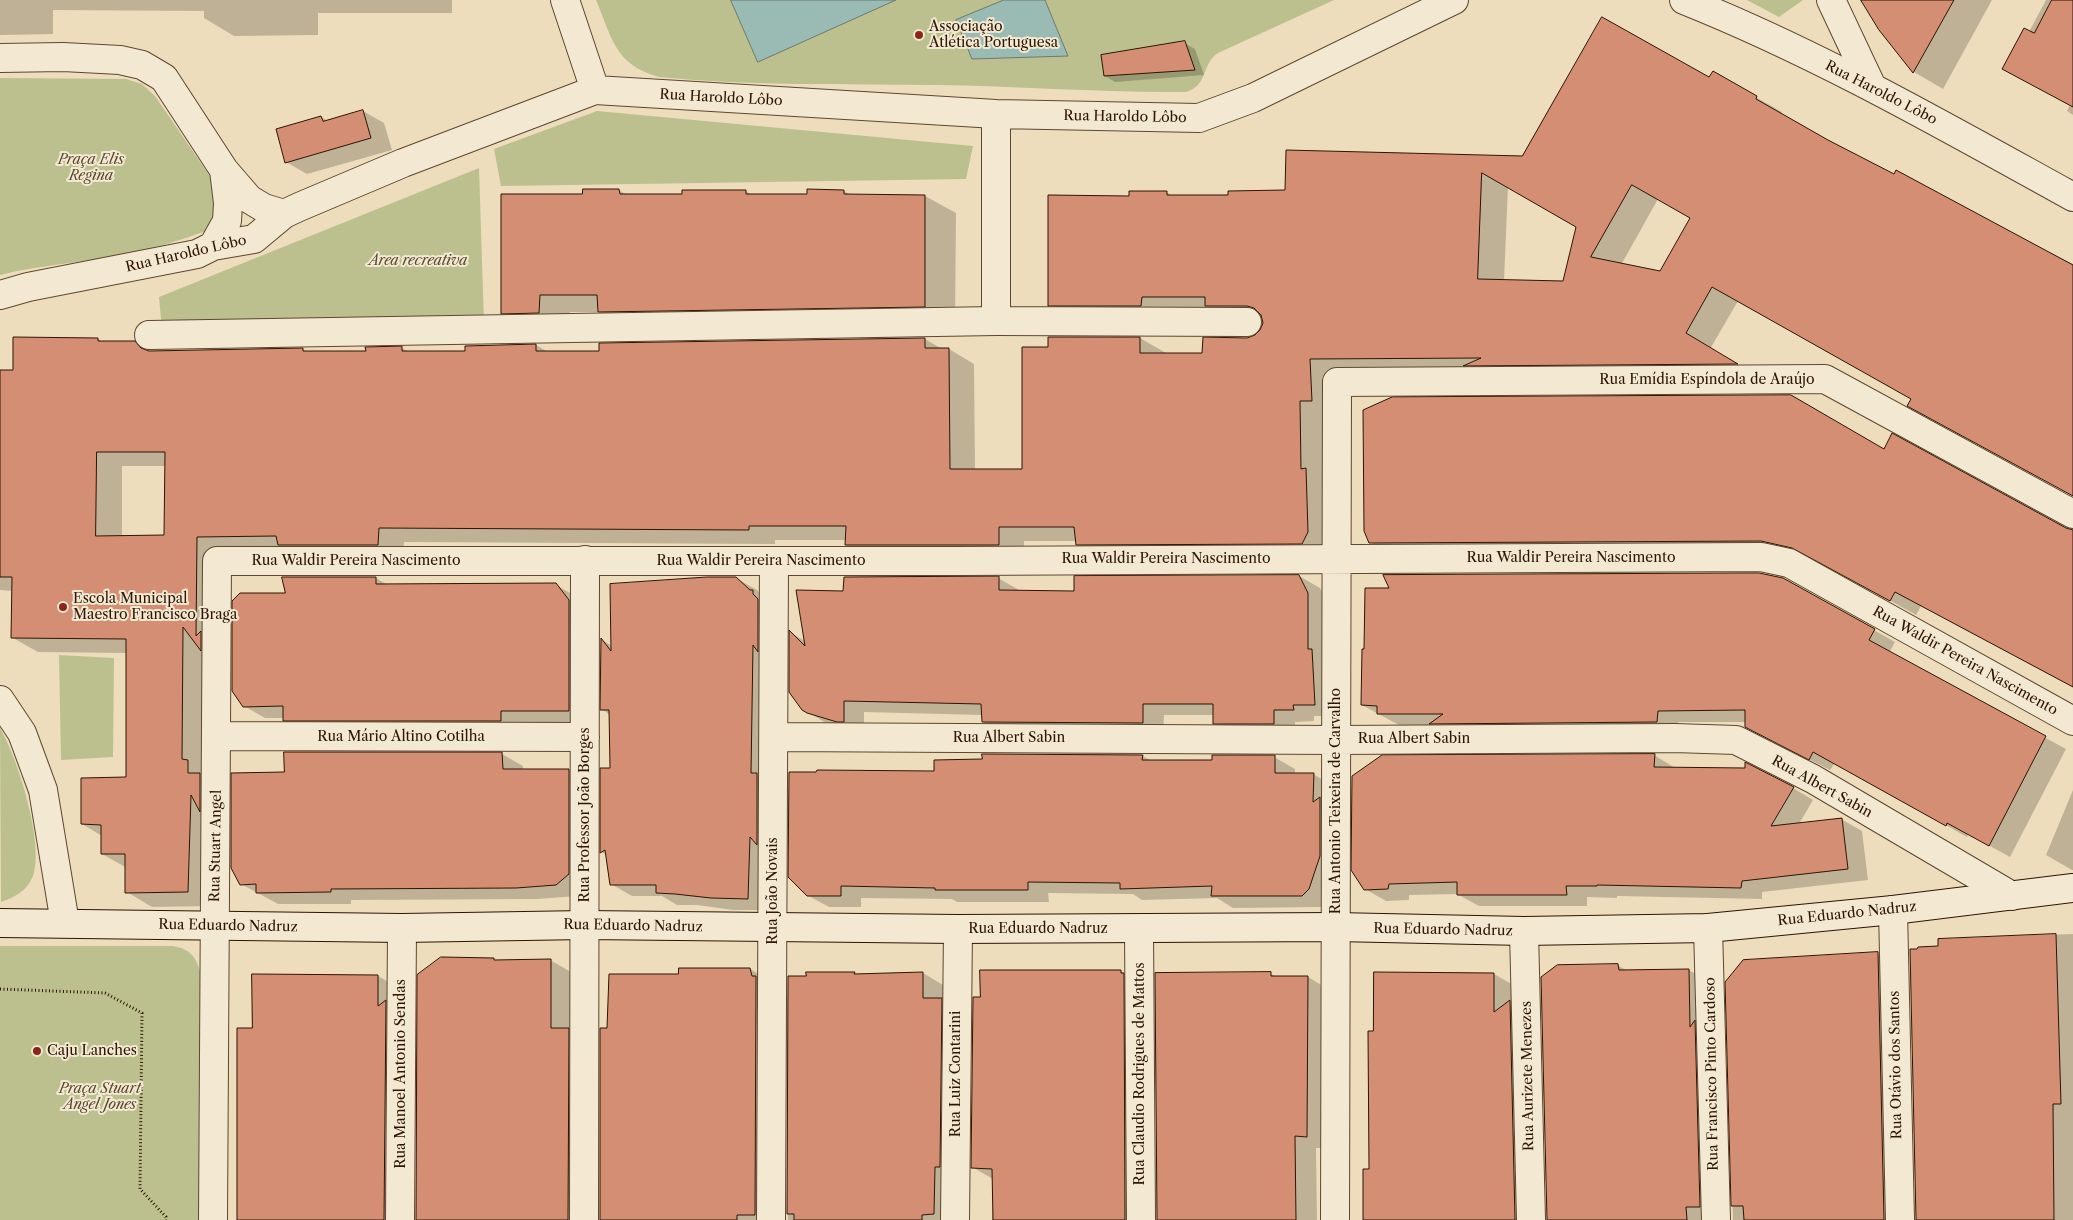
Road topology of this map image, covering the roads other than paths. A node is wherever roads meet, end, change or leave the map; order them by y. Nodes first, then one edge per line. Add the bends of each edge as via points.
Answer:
1 (565, 0) edge
2 (1454, 0) edge
3 (1684, 0) edge
4 (1831, 0) edge
5 (0, 58) edge
6 (1871, 85) junction
7 (595, 90) junction
8 (996, 114) junction
9 (224, 170) junction
10 (2073, 197) edge
11 (284, 214) junction
12 (212, 246) junction
13 (0, 294) edge
14 (996, 321) junction
15 (1246, 322) dead end
16 (149, 335) dead end
17 (1337, 382) joint
18 (2073, 514) edge
19 (1336, 558) junction
20 (585, 560) junction
21 (217, 561) joint
22 (774, 561) junction
23 (0, 700) edge
24 (2073, 721) edge
25 (217, 736) junction
26 (585, 737) junction
27 (774, 737) junction
28 (1336, 740) junction
29 (2073, 888) edge
30 (2012, 896) junction
31 (1893, 910) junction
32 (0, 923) edge
33 (65, 923) junction
34 (584, 925) junction
35 (215, 927) junction
36 (1335, 927) junction
37 (402, 928) junction
38 (772, 928) junction
39 (1708, 928) junction
40 (958, 929) junction
41 (1139, 929) junction
42 (1524, 931) junction
43 (213, 1220) edge
44 (400, 1220) edge
45 (584, 1220) edge
46 (771, 1220) edge
47 (955, 1220) edge
48 (1141, 1220) edge
49 (1335, 1220) edge
50 (1531, 1220) edge
51 (1716, 1220) edge
52 (1900, 1220) edge

1 - 7 street
2 - 8 street, Rua Haroldo Lôbo via 1252,98 1199,118
3 - 6 street, Rua Haroldo Lôbo
4 - 6 street
5 - 9 street via 63,57 120,60 142,65 164,78
6 - 10 street, Rua Haroldo Lôbo
7 - 8 street, Rua Haroldo Lôbo
7 - 11 street, Rua Haroldo Lôbo via 403,163
8 - 14 street
9 - 11 street via 249,199
9 - 12 street via 227,221
11 - 12 street, Rua Haroldo Lôbo via 254,239
12 - 13 street, Rua Haroldo Lôbo via 197,254
14 - 15 street
14 - 16 street
17 - 18 street, Rua Emídia Espíndola de Araújo via 1825,379
17 - 19 street, Rua Antonio Teixeira de Carvalho
19 - 22 street, Rua Waldir Pereira Nascimento
19 - 24 street, Rua Waldir Pereira Nascimento via 1761,557 1788,563
19 - 28 street, Rua Antonio Teixeira de Carvalho
20 - 21 street, Rua Waldir Pereira Nascimento
20 - 22 street, Rua Waldir Pereira Nascimento
20 - 26 street, Rua Professor João Borges
21 - 25 street, Rua Stuart Angel
22 - 27 street, Rua João Novais
23 - 33 street via 22,733 43,790
25 - 26 street, Rua Mário Altino Cotilha
25 - 35 street, Rua Stuart Angel
26 - 34 street, Rua Professor João Borges
27 - 28 street, Rua Albert Sabin
27 - 38 street, Rua João Novais
28 - 30 street, Rua Albert Sabin via 1736,740 1813,780
28 - 36 street, Rua Antonio Teixeira de Carvalho
29 - 30 street, Rua Eduardo Nadruz
30 - 31 street, Rua Eduardo Nadruz
31 - 39 street, Rua Eduardo Nadruz
31 - 52 street, Rua Otávio dos Santos
32 - 33 street, Rua Eduardo Nadruz
33 - 35 street, Rua Eduardo Nadruz
34 - 37 street, Rua Eduardo Nadruz
34 - 38 street, Rua Eduardo Nadruz
34 - 45 street, Rua Professor João Borges
35 - 37 street, Rua Eduardo Nadruz
35 - 43 street, Rua Stuart Angel
36 - 41 street, Rua Eduardo Nadruz
36 - 42 street, Rua Eduardo Nadruz
36 - 49 street, Rua Antonio Teixeira de Carvalho
37 - 44 street, Rua Manoel Antonio Sendas
38 - 40 street, Rua Eduardo Nadruz
38 - 46 street, Rua João Novais
39 - 42 street, Rua Eduardo Nadruz
39 - 51 street, Rua Francisco Pinto Cardoso
40 - 41 street, Rua Eduardo Nadruz
40 - 47 street, Rua Luiz Contarini
41 - 48 street, Rua Claudio Rodrigues de Mattos
42 - 50 street, Rua Aurizete Menezes

